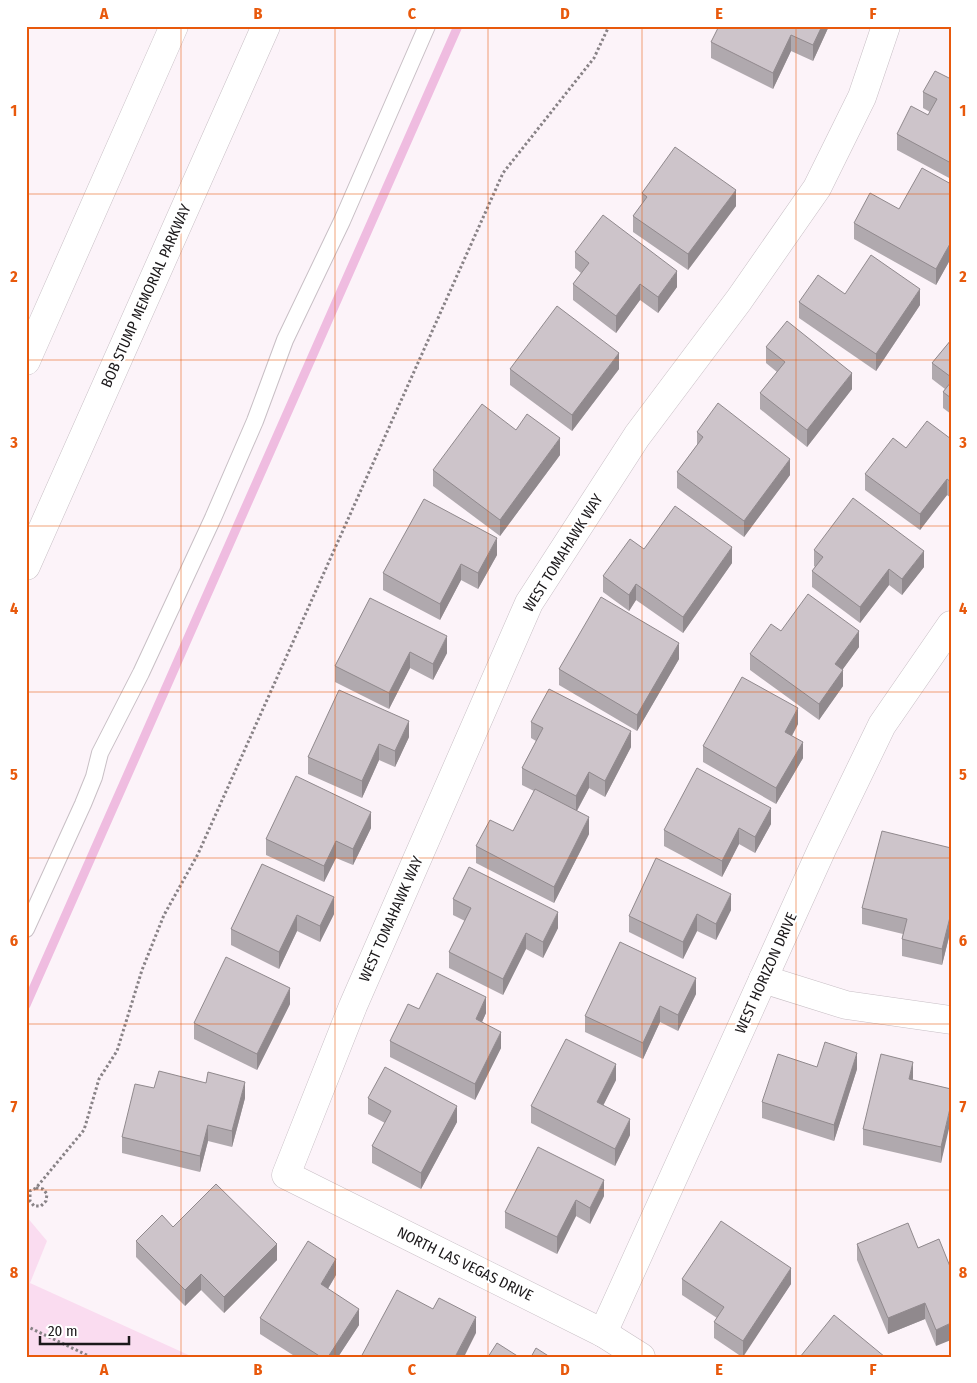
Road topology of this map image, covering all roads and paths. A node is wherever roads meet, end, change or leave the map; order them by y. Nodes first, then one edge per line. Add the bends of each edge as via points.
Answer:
1 (174, 26) edge
2 (266, 26) edge
3 (427, 26) edge
4 (609, 26) edge
5 (886, 26) edge
6 (26, 360) edge
7 (26, 566) edge
8 (951, 625) edge
9 (26, 929) edge
10 (763, 979) junction
11 (951, 1020) edge
12 (286, 1175) joint
13 (36, 1188) junction
14 (26, 1326) edge
15 (603, 1333) junction
16 (91, 1357) edge
17 (642, 1357) edge

1 - 6 main road
2 - 7 main road, BOB STUMP MEMORIAL PARKWAY
3 - 9 lane via 338,230 282,347 255,421 213,518 100,753 84,804
4 - 13 path via 594,58 503,174 198,854 164,915 142,970 117,1051 99,1079 84,1130
5 - 12 main road, WEST TOMAHAWK WAY via 862,97 817,188 638,436 529,603 353,1006
8 - 10 main road, WEST HORIZON DRIVE via 882,726
10 - 11 main road via 846,1005
10 - 15 main road, WEST HORIZON DRIVE
12 - 15 main road, NORTH LAS VEGAS DRIVE
13 - 13 path via 30,1191 30,1201 34,1206 41,1206 47,1194
14 - 16 path
15 - 17 main road, NORTH LAS VEGAS DRIVE

